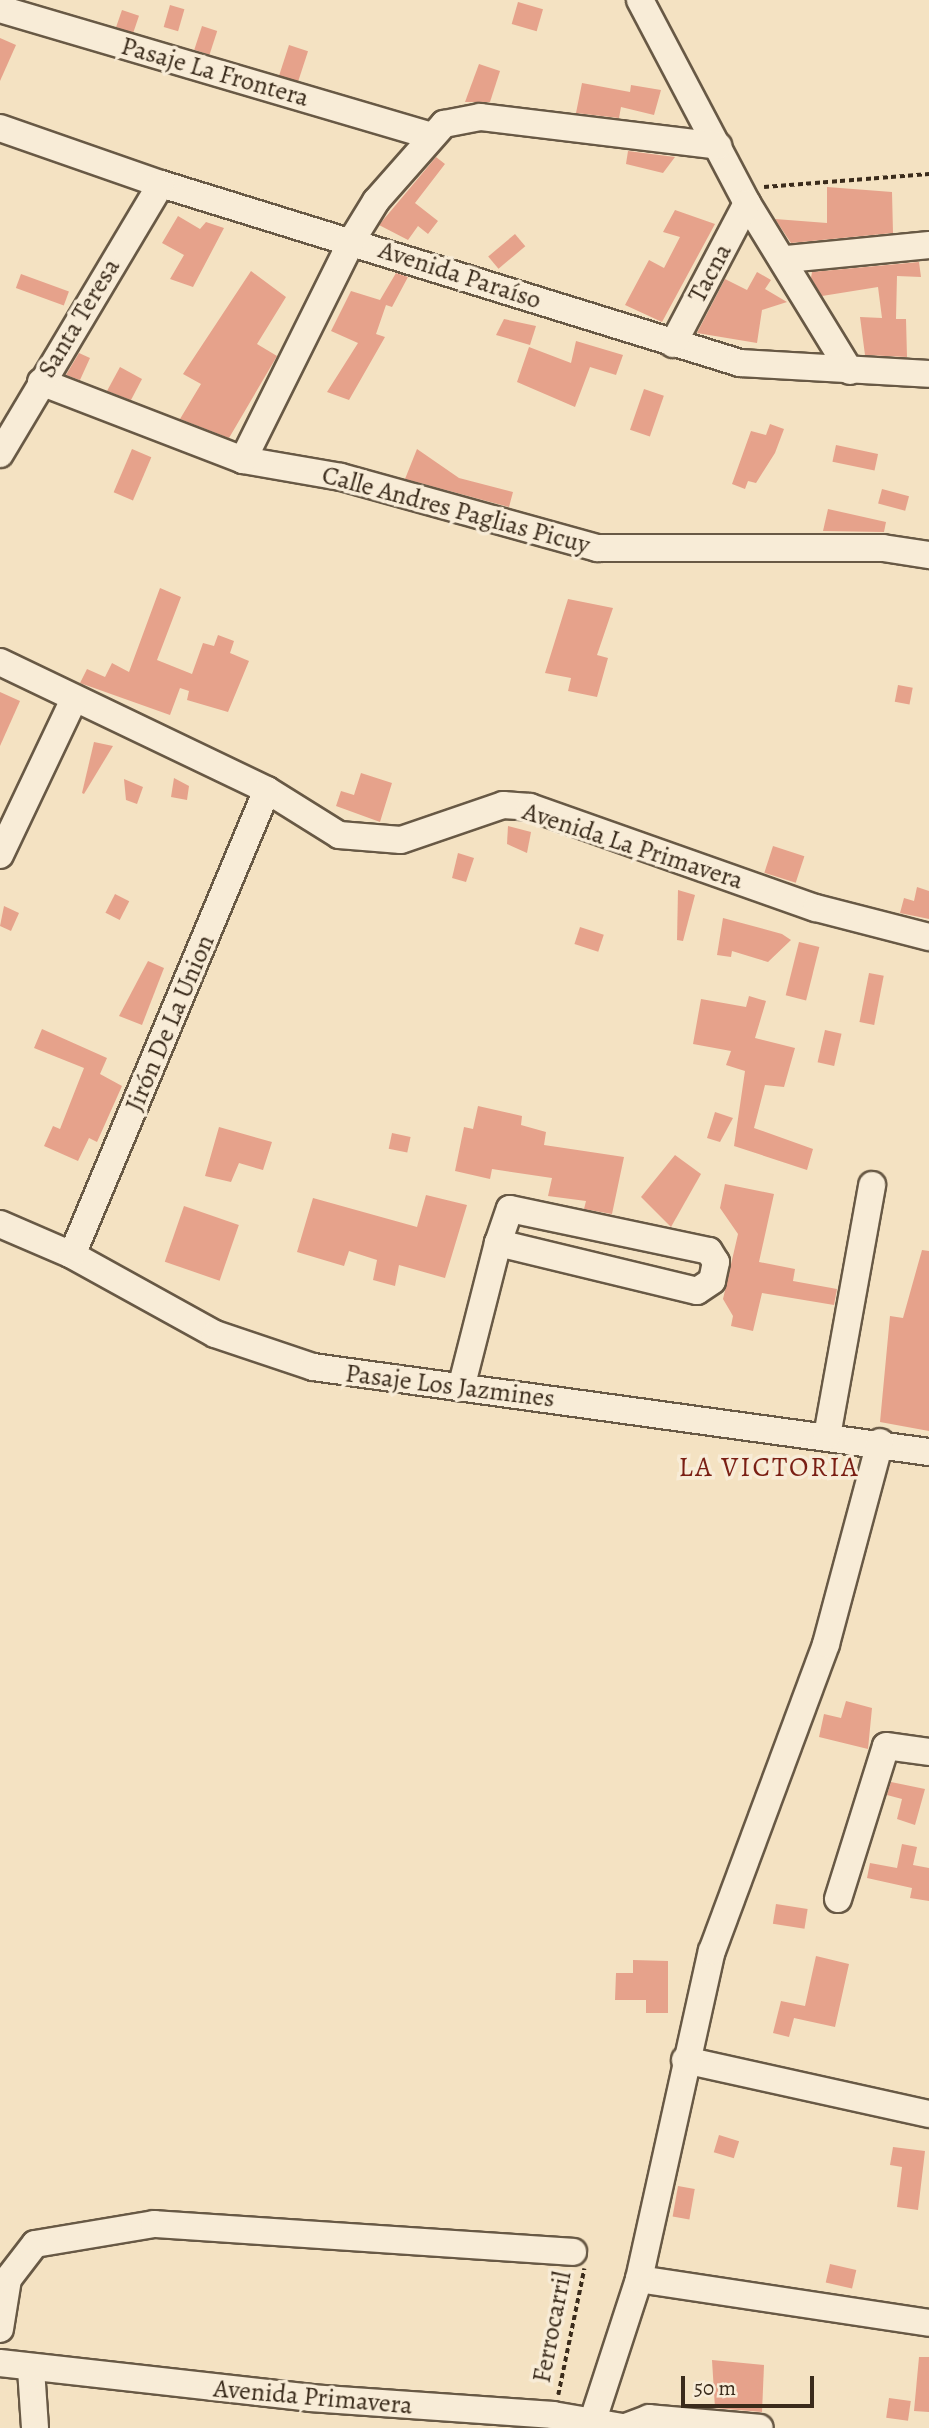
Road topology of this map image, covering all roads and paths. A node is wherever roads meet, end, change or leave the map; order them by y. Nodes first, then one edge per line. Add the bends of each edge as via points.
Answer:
1 (640, 0) edge
2 (0, 9) edge
3 (0, 128) edge
4 (431, 136) junction
5 (718, 146) junction
6 (929, 174) edge
7 (161, 184) junction
8 (745, 196) junction
9 (352, 240) junction
10 (929, 244) edge
11 (787, 259) junction
12 (673, 344) junction
13 (850, 371) junction
14 (929, 374) edge
15 (41, 382) junction
16 (0, 454) edge
17 (243, 460) junction
18 (929, 555) edge
19 (0, 662) edge
20 (74, 699) junction
21 (267, 790) junction
22 (0, 855) edge
23 (929, 937) edge
24 (872, 1185) dead end
25 (0, 1224) edge
26 (498, 1243) junction
27 (72, 1255) junction
28 (461, 1388) junction
29 (827, 1436) junction
30 (880, 1442) junction
31 (929, 1452) edge
32 (929, 1752) edge
33 (838, 1899) dead end
34 (685, 2060) junction
35 (929, 2115) edge
36 (573, 2252) joint
37 (639, 2279) junction
38 (929, 2323) edge
39 (0, 2329) edge
40 (0, 2363) edge
41 (31, 2369) junction
42 (554, 2415) junction
43 (593, 2420) junction
44 (35, 2428) edge
45 (627, 2428) edge
46 (760, 2428) edge

1 - 5 street
2 - 4 street, Pasaje La Frontera
3 - 7 street, Avenida Paraíso
4 - 5 street via 452,119 469,116
4 - 9 street via 376,201
5 - 8 street
6 - 8 path
7 - 9 street, Avenida Paraíso
7 - 15 street, Santa Teresa
8 - 11 street
8 - 12 street, Tacna
9 - 12 street, Avenida Paraíso
9 - 17 street
10 - 11 street
11 - 13 street
12 - 13 street, Avenida Paraíso via 740,363
13 - 14 street, Avenida Paraíso
15 - 16 street, Santa Teresa
15 - 17 street, Calle Andres Paglias Picuy
17 - 18 street, Calle Andres Paglias Picuy via 341,477 597,548 883,548
19 - 20 street, Avenida La Primavera
20 - 21 street, Avenida La Primavera
20 - 22 street
21 - 23 street, Avenida La Primavera via 339,835 371,842 401,840 503,805 530,807 816,908
21 - 27 street, Jirón De La Union
24 - 29 street
25 - 27 street, Pasaje Los Jazmines
26 - 26 street via 697,1290 712,1281 716,1262 709,1251 520,1206 505,1217
26 - 28 street
27 - 28 street, Pasaje Los Jazmines via 259,1353 378,1381
28 - 29 street, Pasaje Los Jazmines
29 - 30 street, Pasaje Los Jazmines
30 - 31 street, Pasaje Los Jazmines
30 - 34 street via 826,1644 712,1951
32 - 33 street via 886,1746
34 - 35 street
34 - 37 street
36 - 39 street via 154,2224 35,2244 8,2279
36 - 42 path, Ferrocarril via 585,2264
37 - 38 street
37 - 43 street
40 - 41 street, Avenida Primavera
41 - 42 street, Avenida Primavera via 310,2398
41 - 44 street
42 - 43 street, Avenida Primavera
43 - 45 street, Avenida Primavera
45 - 46 street, Avenida Primavera via 649,2418

